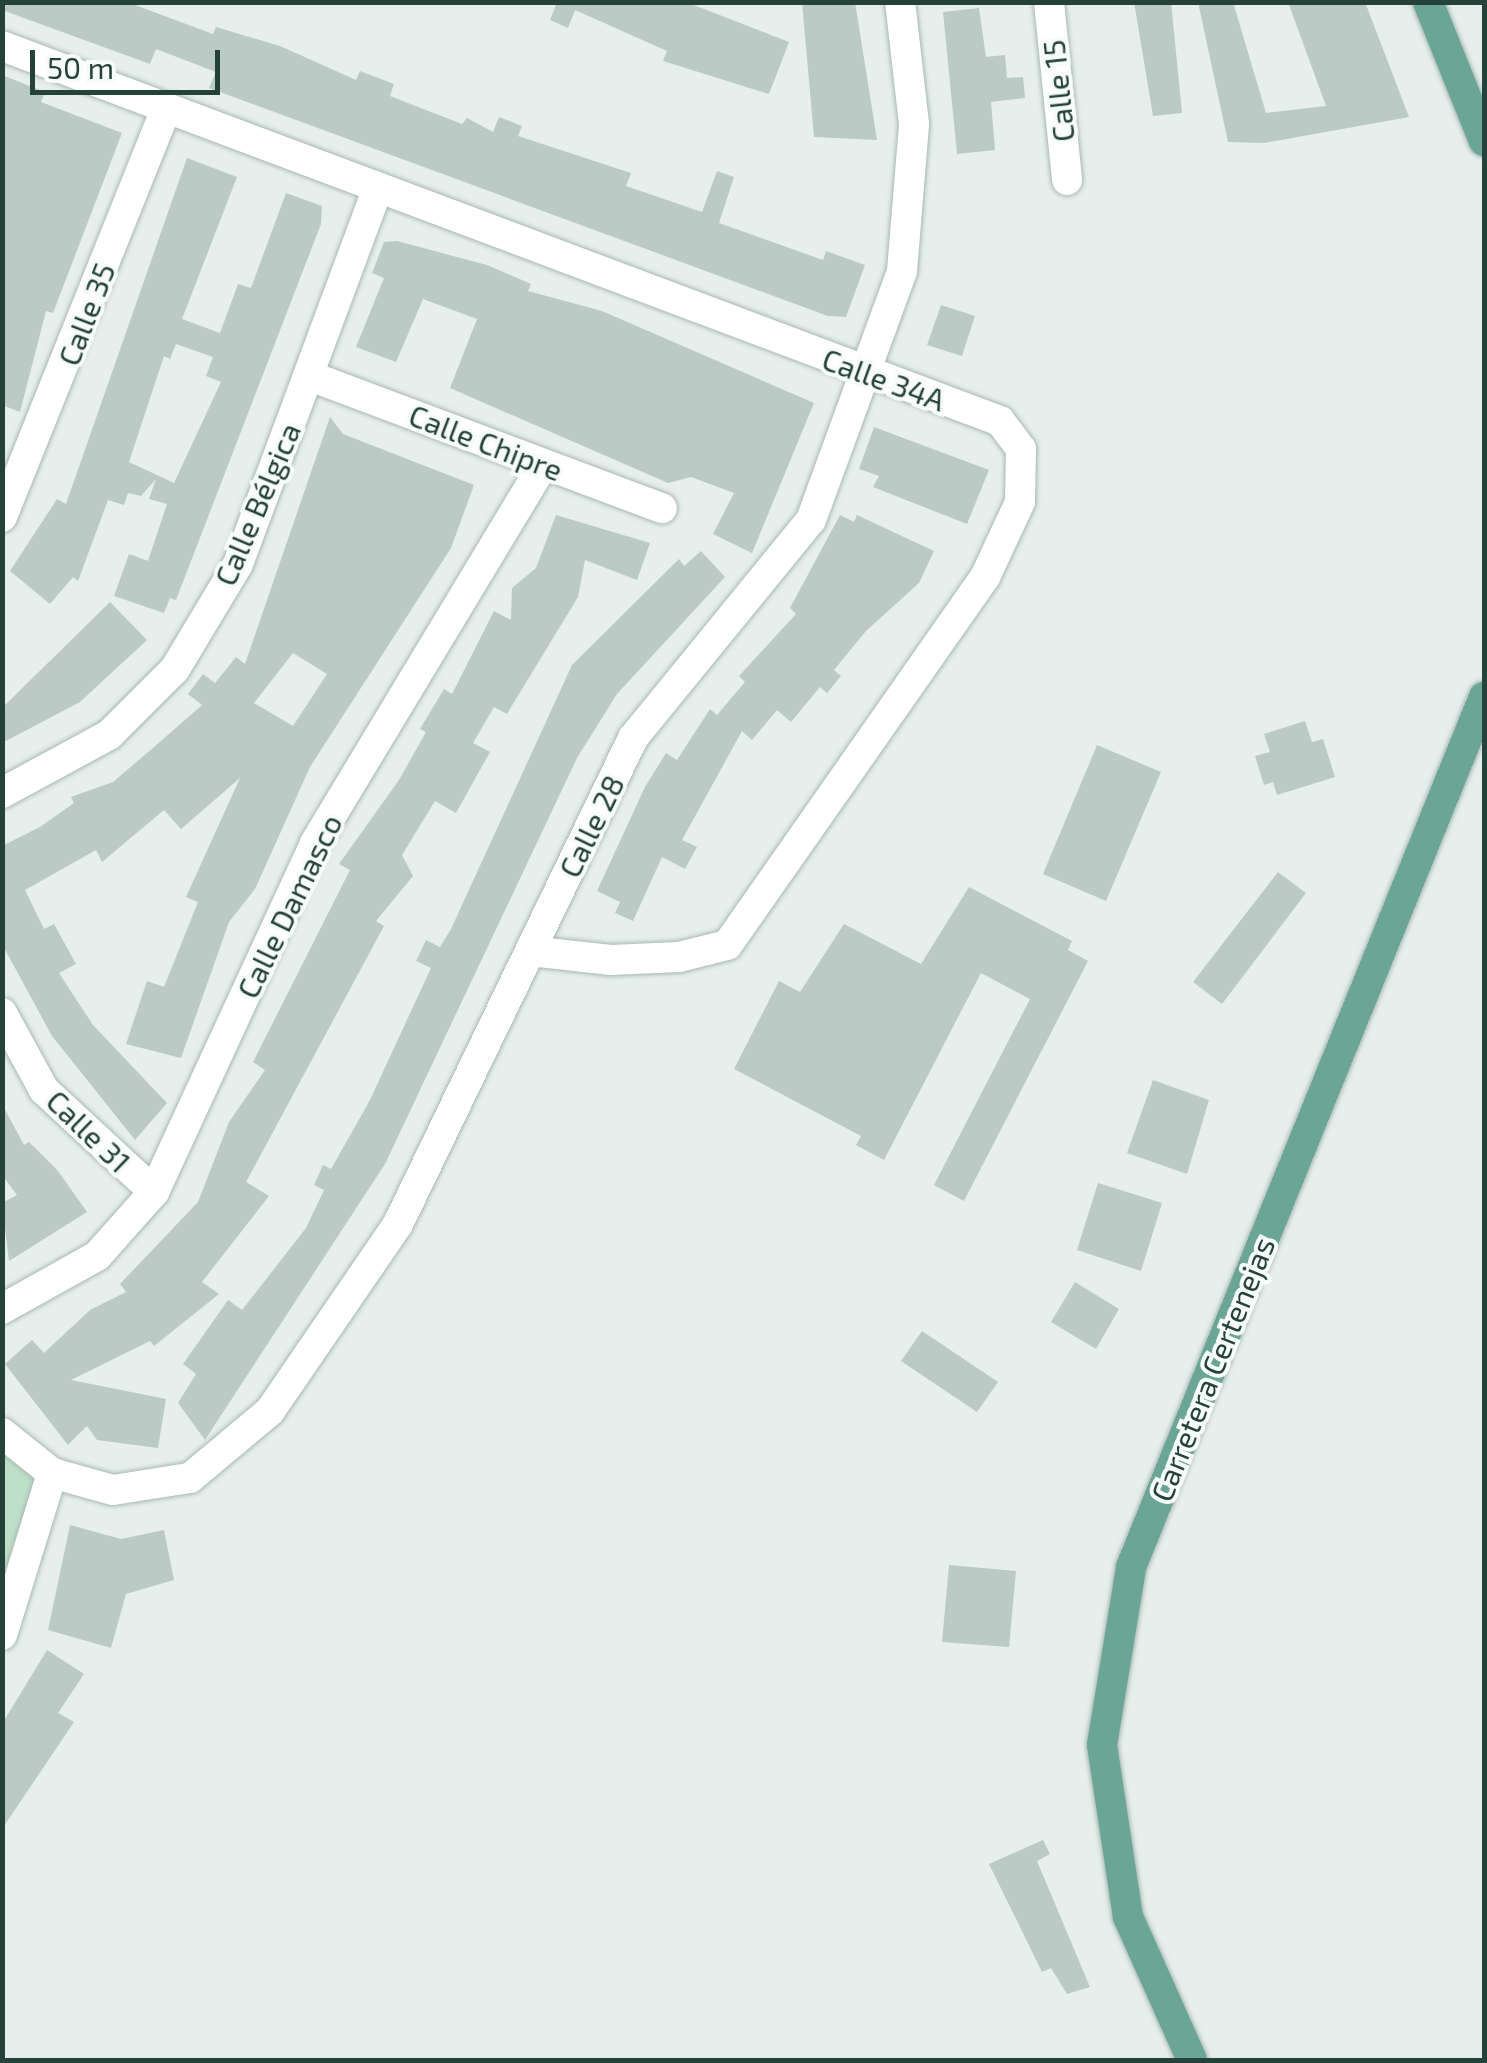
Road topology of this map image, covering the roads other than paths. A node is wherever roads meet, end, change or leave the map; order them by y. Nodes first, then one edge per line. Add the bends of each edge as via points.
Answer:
1 (900, 2) edge
2 (1048, 2) edge
3 (1428, 2) edge
4 (2, 46) edge
5 (166, 110) junction
6 (1484, 141) edge
7 (1067, 180) dead end
8 (378, 188) junction
9 (870, 374) junction
10 (310, 376) junction
11 (543, 464) junction
12 (662, 508) dead end
13 (2, 517) edge
14 (1484, 697) edge
15 (2, 793) edge
16 (530, 951) junction
17 (2, 1013) edge
18 (154, 1192) junction
19 (2, 1309) edge
20 (2, 1434) edge
21 (52, 1473) junction
22 (2, 1635) edge
23 (1192, 2060) edge

1 - 9 street, Calle 28 via 914,124 902,271
2 - 7 street, Calle 15
3 - 6 main road
4 - 5 street, Calle 34A
5 - 8 street, Calle 34A
5 - 13 street, Calle 35
8 - 9 street, Calle 34A
8 - 10 street, Calle Bélgica
9 - 16 street, Calle 28 via 811,520 633,738
9 - 16 street, Calle 34A via 1000,421 1021,449 1020,502 986,577 727,945 680,957 611,960
10 - 11 street, Calle Chipre
10 - 15 street, Calle Bélgica via 238,564 174,668 108,735
11 - 12 street, Calle Chipre
11 - 18 street, Calle Damasco via 316,843
14 - 23 main road, Carretera Certenejas via 1131,1568 1102,1745 1128,1917
16 - 21 street, Calle 28 via 398,1224 270,1411 190,1478 113,1490
17 - 18 street, Calle 31 via 44,1090
18 - 19 street, Calle Damasco via 96,1256
20 - 21 street
21 - 22 street

